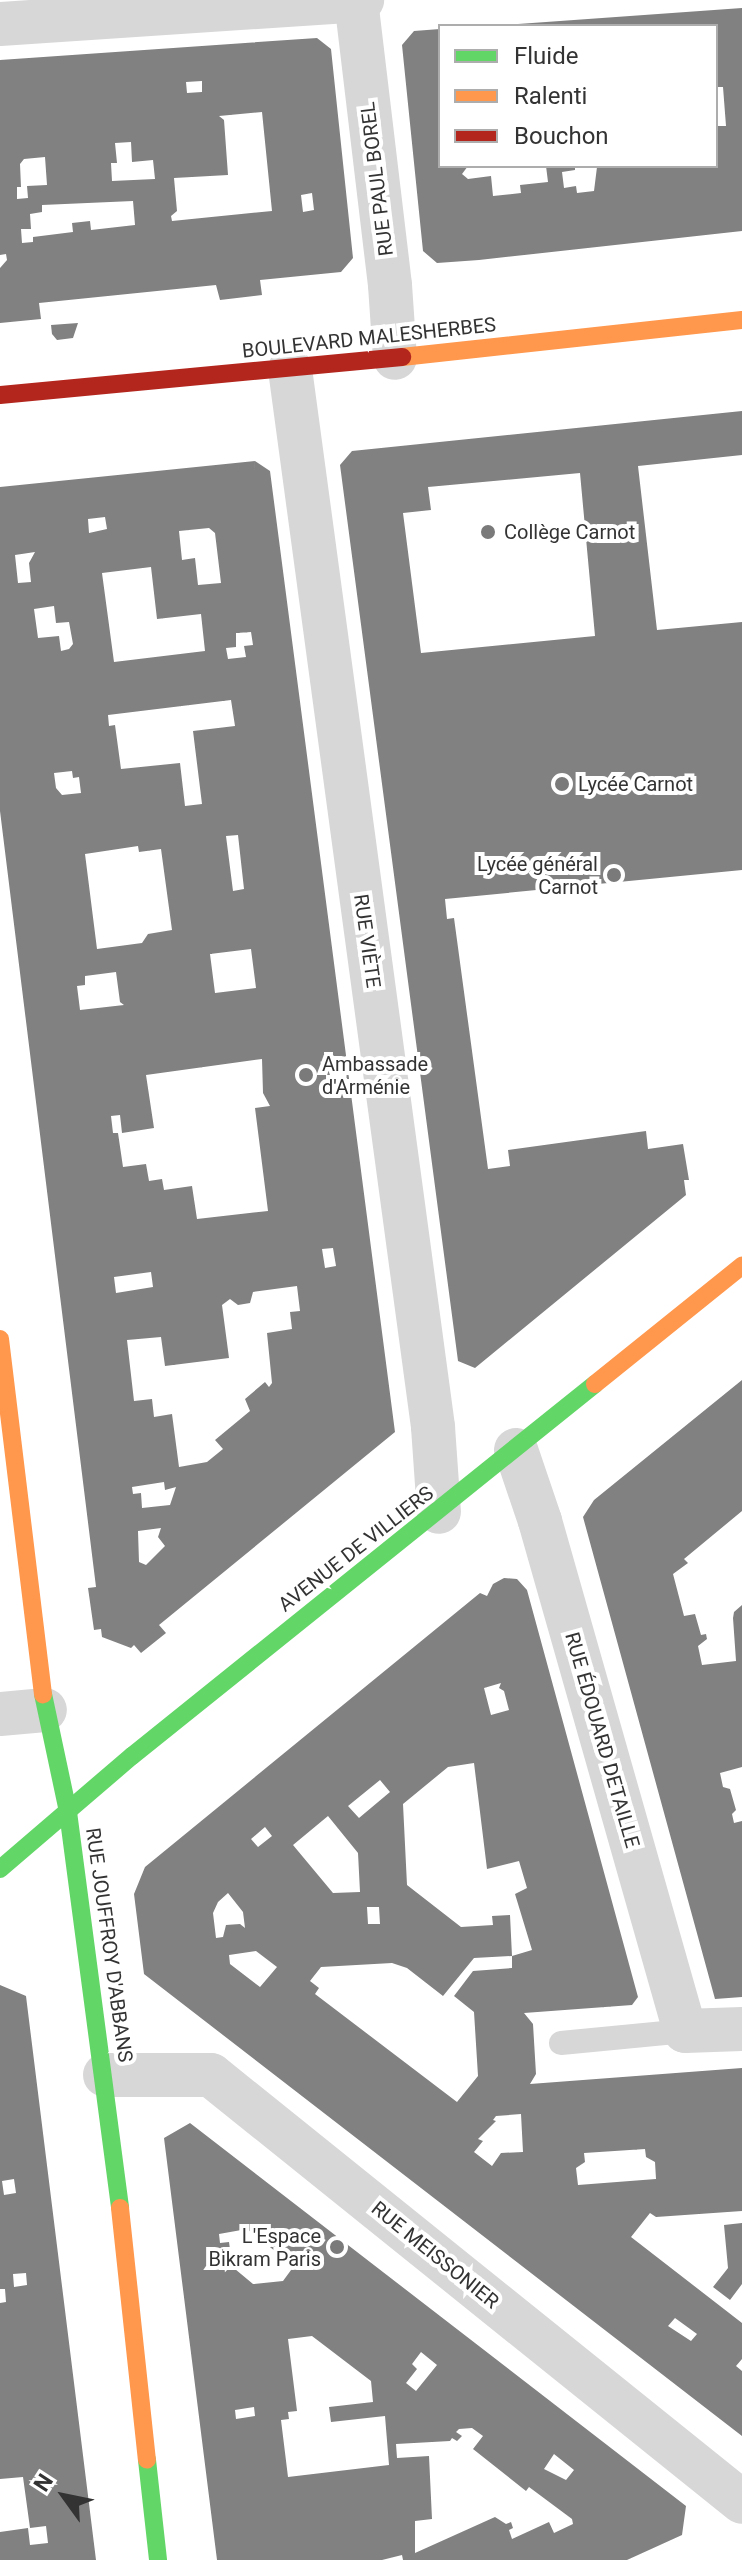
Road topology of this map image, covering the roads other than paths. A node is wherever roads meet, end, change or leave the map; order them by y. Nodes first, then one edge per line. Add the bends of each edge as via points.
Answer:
1 (356, 0) edge
2 (362, 0) edge
3 (0, 24) edge
4 (742, 320) edge
5 (395, 358) junction
6 (290, 369) junction
7 (0, 395) edge
8 (742, 1266) edge
9 (0, 1339) edge
10 (516, 1450) junction
11 (439, 1512) junction
12 (45, 1710) junction
13 (0, 1714) edge
14 (68, 1812) junction
15 (0, 1869) edge
16 (742, 2029) edge
17 (685, 2031) junction
18 (561, 2043) dead end
19 (105, 2075) junction
20 (742, 2502) edge
21 (158, 2560) edge

1 - 2 street
1 - 3 street
1 - 5 street, RUE PAUL BOREL
4 - 5 main road, BOULEVARD MALESHERBES
5 - 6 main road, BOULEVARD MALESHERBES
6 - 7 main road, BOULEVARD MALESHERBES
6 - 11 street, RUE VIÈTE via 433,1427
8 - 10 main road, AVENUE DE VILLIERS
9 - 12 main road, RUE JOUFFROY D'ABBANS
10 - 11 main road, AVENUE DE VILLIERS
10 - 17 street, RUE ÉDOUARD DETAILLE
11 - 14 main road, AVENUE DE VILLIERS
12 - 13 street
12 - 14 main road, RUE JOUFFROY D'ABBANS
14 - 15 main road, AVENUE DE VILLIERS
14 - 19 main road, RUE JOUFFROY D'ABBANS
16 - 17 street
17 - 18 lane
19 - 20 street, RUE MEISSONIER via 211,2075
19 - 21 main road, RUE JOUFFROY D'ABBANS

